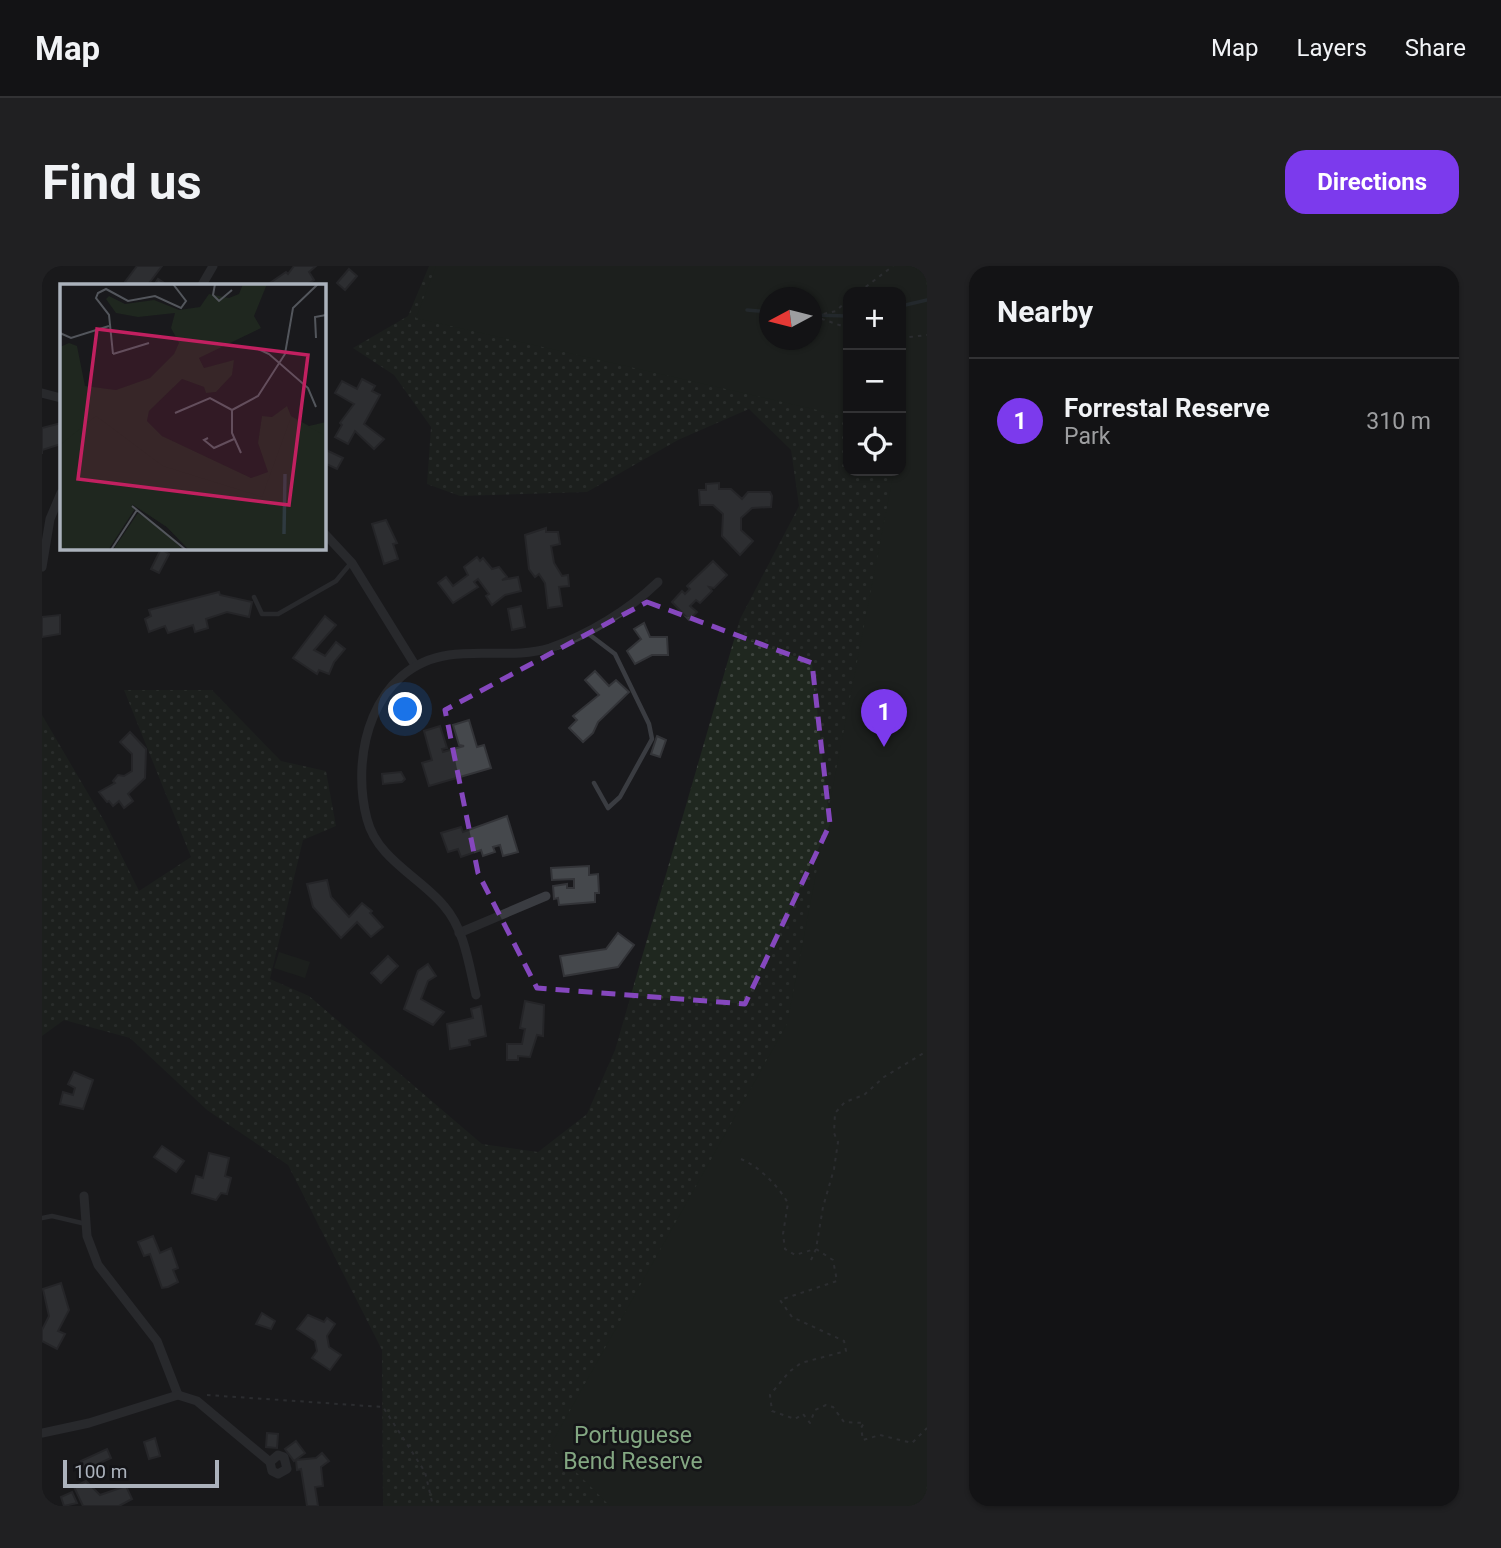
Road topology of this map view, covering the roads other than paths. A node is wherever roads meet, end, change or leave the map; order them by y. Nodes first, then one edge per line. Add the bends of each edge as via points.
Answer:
1 (213, 266) edge
2 (203, 284) edge
3 (42, 393) edge
4 (60, 398) edge
5 (60, 495) edge
6 (326, 535) edge
7 (352, 563) junction
8 (42, 567) edge
9 (659, 582) dead end
10 (254, 597) dead end
11 (585, 632) junction
12 (415, 665) junction
13 (594, 783) dead end
14 (546, 896) dead end
15 (459, 933) junction
16 (476, 995) dead end
17 (85, 1196) dead end
18 (42, 1218) edge
19 (86, 1225) junction
20 (178, 1395) junction
21 (42, 1433) edge
22 (270, 1462) dead end

1 - 2 street
3 - 4 street
5 - 8 street via 50,519
6 - 7 street
7 - 10 lane via 336,581 278,614 262,614
7 - 12 street
9 - 11 street
11 - 12 street via 535,651 449,655
11 - 13 lane via 615,654 652,739 620,797 608,808
12 - 15 street via 384,692 374,714 364,758 362,799 381,847 443,905
14 - 15 street
15 - 16 street
17 - 19 street
18 - 19 lane via 52,1216
19 - 20 street via 98,1265 157,1341
20 - 21 street
20 - 22 street via 197,1401

